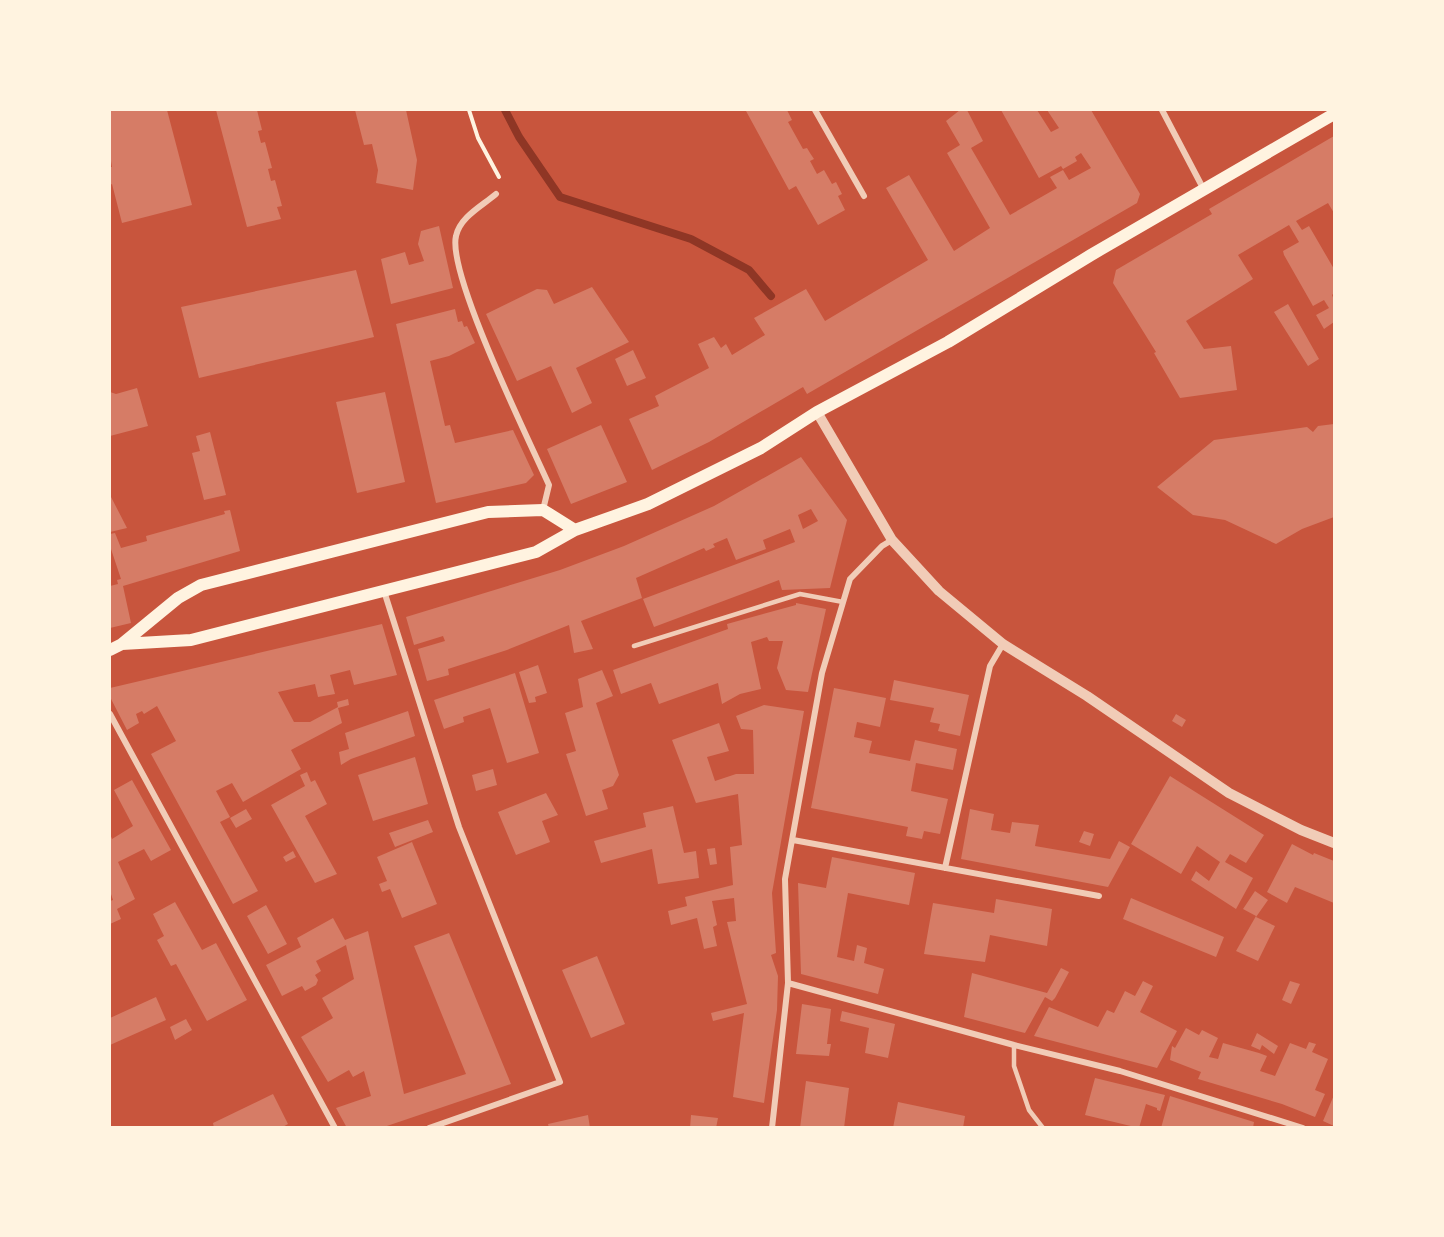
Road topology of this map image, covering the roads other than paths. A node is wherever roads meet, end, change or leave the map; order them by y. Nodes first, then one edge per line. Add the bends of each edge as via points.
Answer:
1 (815, 110) edge
2 (1162, 110) edge
3 (1335, 114) edge
4 (1204, 190) junction
5 (496, 194) road end
6 (864, 196) dead end
7 (818, 412) junction
8 (543, 510) junction
9 (575, 530) junction
10 (892, 540) junction
11 (384, 591) junction
12 (843, 602) junction
13 (1003, 644) junction
14 (122, 645) junction
15 (634, 646) dead end
16 (110, 650) edge
17 (110, 714) edge
18 (793, 840) junction
19 (1335, 843) edge
20 (945, 868) junction
21 (1099, 896) dead end
22 (788, 983) junction
23 (1014, 1045) junction
24 (335, 1128) edge
25 (429, 1128) edge
26 (772, 1128) edge
27 (1043, 1128) edge
28 (1303, 1128) edge

1 - 6 street
2 - 4 street
3 - 4 main road
4 - 7 main road via 948,342
5 - 8 street via 460,223 455,258 467,297 549,484
7 - 9 main road via 761,448 648,504
7 - 10 street
8 - 9 main road
8 - 14 main road via 479,514 201,585 177,598
9 - 11 main road via 536,552
10 - 12 street via 850,579
10 - 13 street via 939,591
11 - 14 main road via 191,640
11 - 25 street via 459,827 560,1082
12 - 15 lane via 800,594
12 - 18 street via 822,674
13 - 19 street via 1087,696 1229,794 1308,834
13 - 20 street via 990,666
14 - 16 main road
17 - 24 street
18 - 20 street
18 - 22 street via 786,879
20 - 21 street
22 - 23 street
22 - 26 street
23 - 27 lane via 1014,1066 1029,1110
23 - 28 street via 1120,1071

